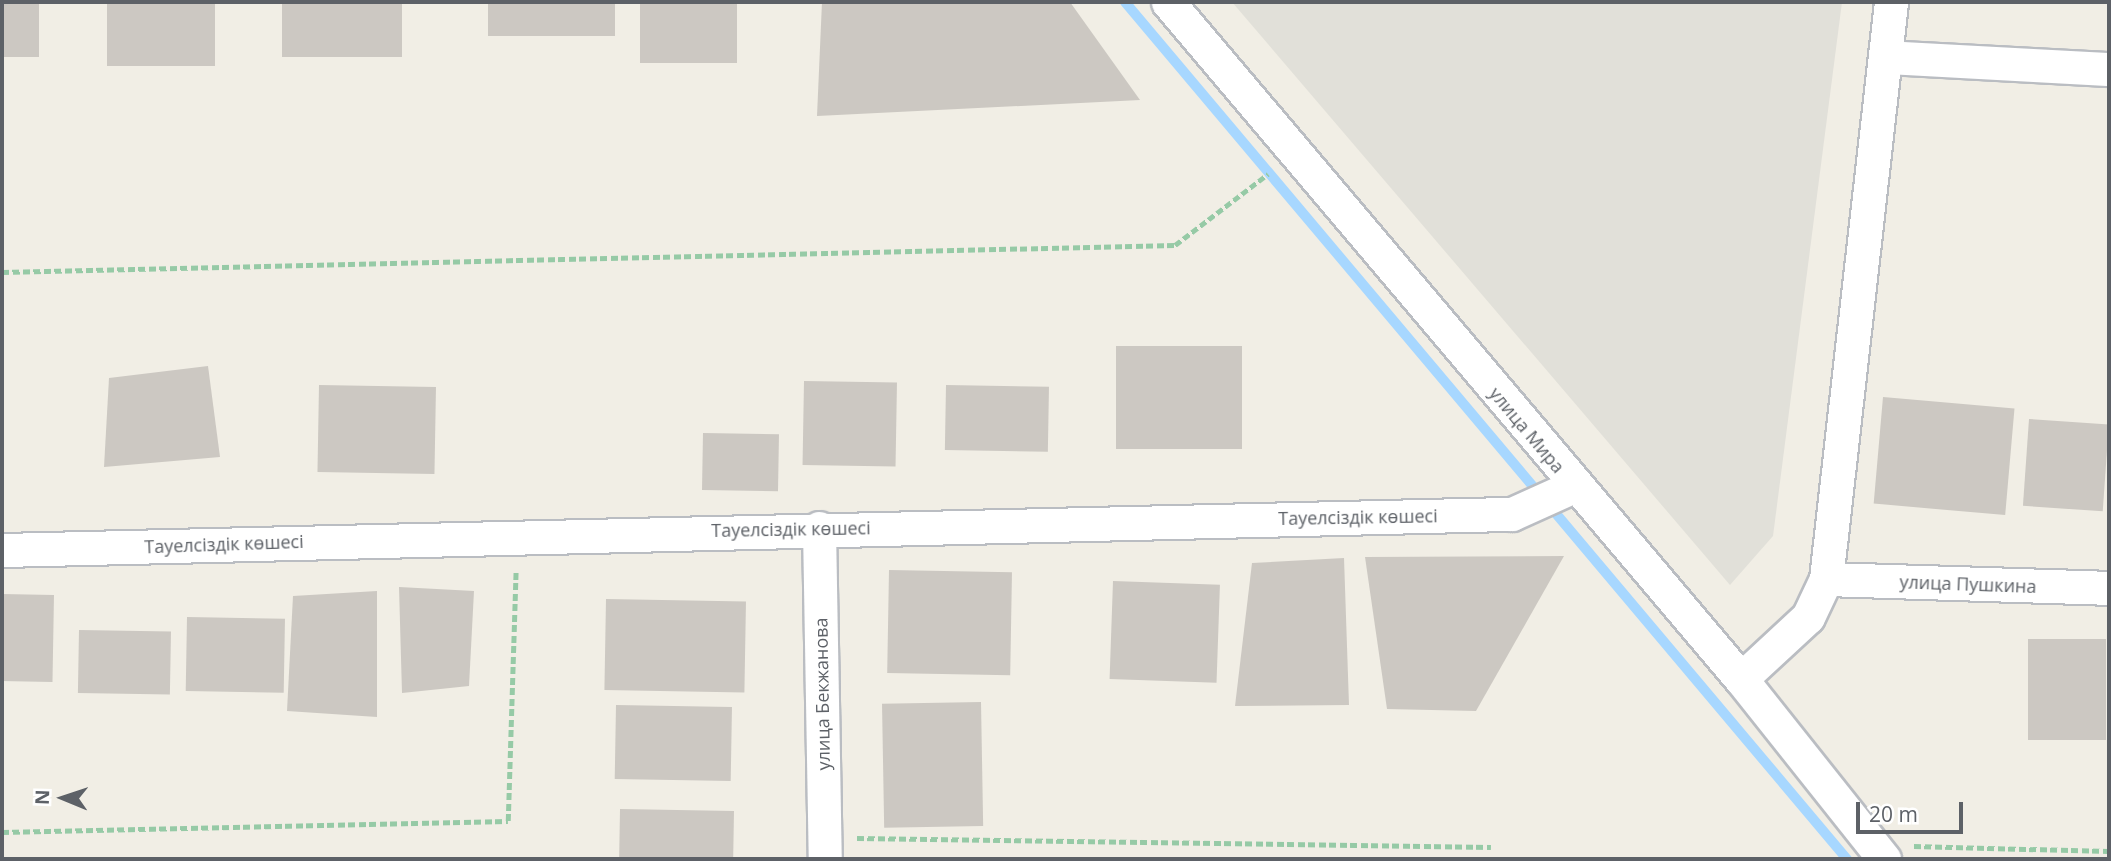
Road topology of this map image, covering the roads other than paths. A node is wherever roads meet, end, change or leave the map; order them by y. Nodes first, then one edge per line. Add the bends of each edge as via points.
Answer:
1 (1168, 2) edge
2 (1891, 2) edge
3 (1886, 57) junction
4 (2109, 69) edge
5 (1574, 486) junction
6 (819, 528) junction
7 (2, 550) edge
8 (1826, 579) junction
9 (2109, 589) edge
10 (1741, 679) junction
11 (825, 848) edge
12 (1878, 852) edge

1 - 5 street, улица Мира
2 - 3 street
3 - 4 street
3 - 8 street
5 - 6 street, Тауелсіздік көшесі via 1512,514
5 - 10 street, улица Мира
6 - 7 street, Тауелсіздік көшесі
6 - 11 street, улица Бекжанова
8 - 9 street, улица Пушкина
8 - 10 street via 1808,617
10 - 12 street, улица Мира

